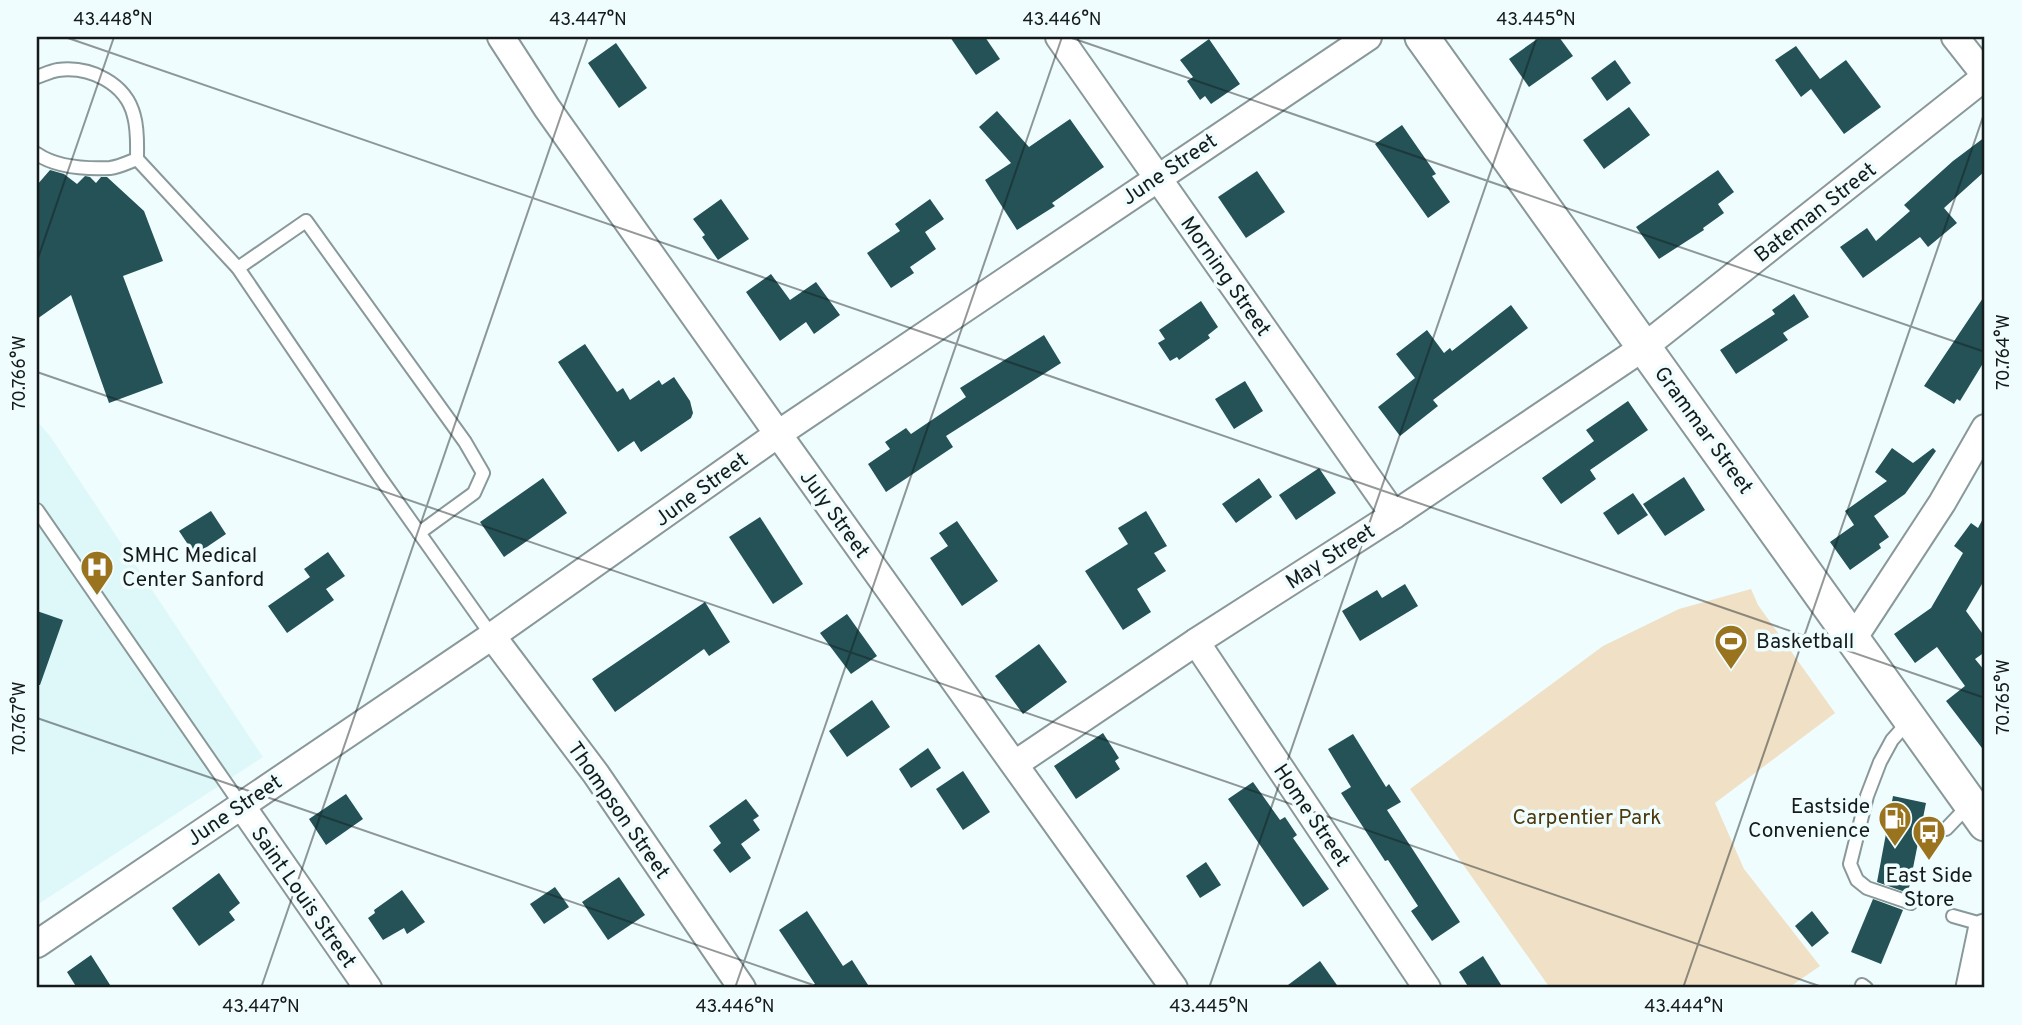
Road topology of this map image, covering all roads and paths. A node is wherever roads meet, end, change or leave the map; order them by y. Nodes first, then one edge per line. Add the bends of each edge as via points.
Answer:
1 (501, 37) edge
2 (1059, 37) edge
3 (1368, 37) edge
4 (1422, 37) edge
5 (1955, 37) edge
6 (1985, 76) edge
7 (37, 77) edge
8 (37, 154) edge
9 (137, 159) junction
10 (1156, 178) junction
11 (238, 268) junction
12 (1644, 347) junction
13 (1985, 428) edge
14 (778, 434) junction
15 (37, 510) edge
16 (1394, 515) junction
17 (419, 533) junction
18 (492, 636) junction
19 (1853, 639) junction
20 (1196, 642) junction
21 (1910, 719) junction
22 (1014, 764) junction
23 (241, 805) junction
24 (1978, 813) edge
25 (1946, 829) dead end
26 (1911, 903) dead end
27 (1953, 916) dead end
28 (1985, 925) edge
29 (1985, 931) edge
30 (37, 944) edge
31 (368, 988) edge
32 (742, 988) edge
33 (1174, 988) edge
34 (1427, 988) edge
35 (1972, 988) edge

1 - 14 street, July Street
2 - 10 street, Morning Street
3 - 10 street, June Street
4 - 12 street, Grammar Street
5 - 6 street
6 - 12 street, Bateman Street
7 - 9 lane via 58,70 88,72 113,82 134,114
8 - 9 lane via 90,167 112,168
9 - 11 lane
10 - 14 street, June Street
10 - 16 street, Morning Street
11 - 17 lane
11 - 17 lane via 306,221 465,442 483,473 474,493
12 - 16 street, May Street
12 - 19 street, Grammar Street
13 - 19 street
14 - 18 street, June Street
14 - 22 street, July Street
15 - 23 lane
16 - 20 street, May Street
17 - 18 lane
18 - 23 street, June Street
18 - 32 street, Thompson Street via 596,774
19 - 21 street, Grammar Street
20 - 22 street, May Street
20 - 34 street, Home Street
21 - 24 street, Grammar Street
21 - 26 lane via 1892,740 1861,795 1850,864 1867,888
22 - 33 street, July Street
23 - 30 street, June Street
23 - 31 street, Saint Louis Street
24 - 25 lane
27 - 28 lane
29 - 35 street

